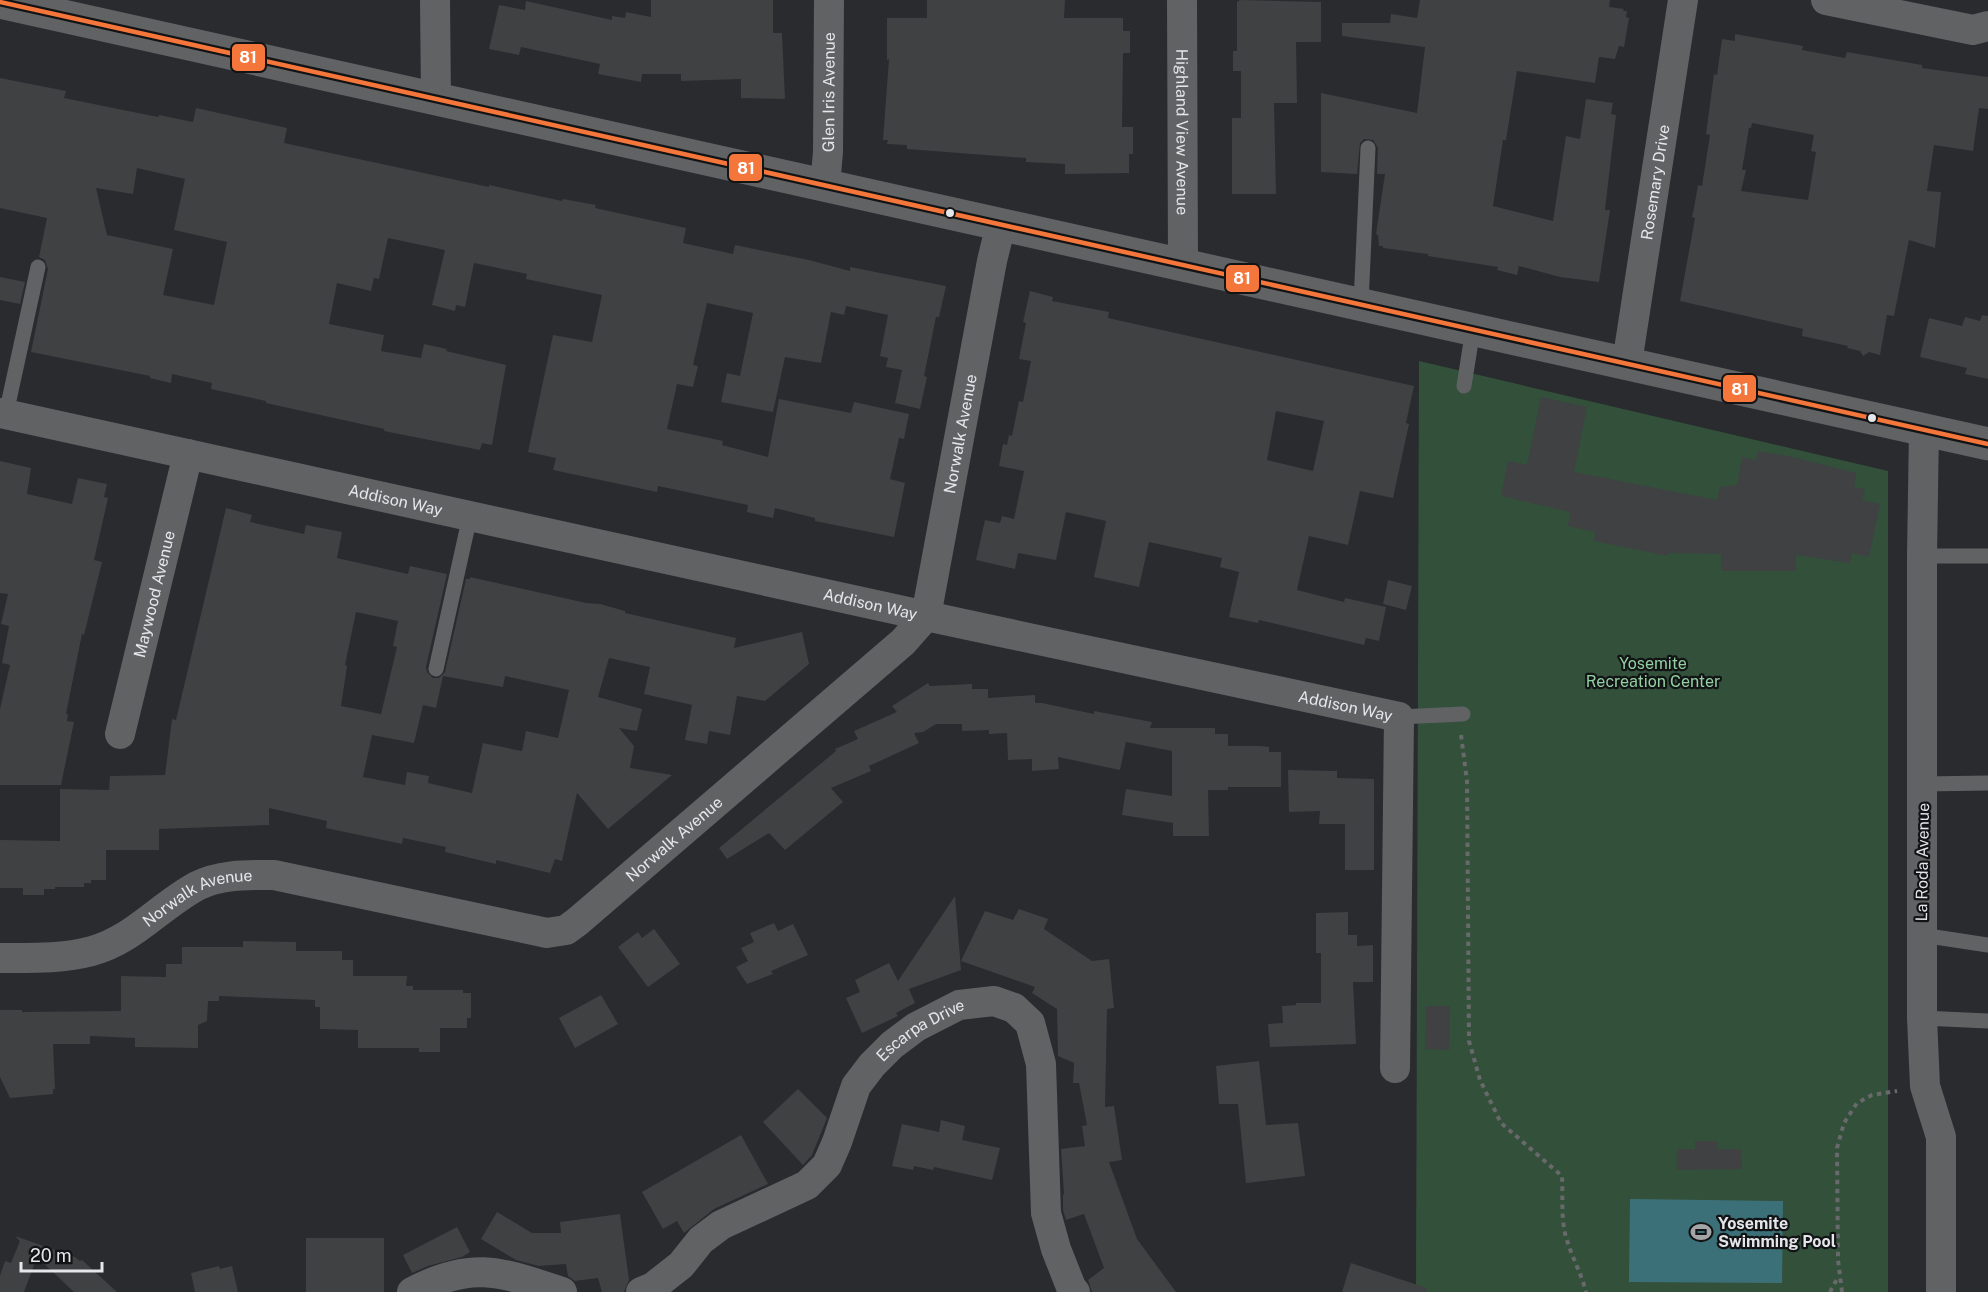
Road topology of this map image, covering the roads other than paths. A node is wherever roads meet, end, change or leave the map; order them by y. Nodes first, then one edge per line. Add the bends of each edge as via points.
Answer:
1 (435, 0) edge
2 (830, 0) edge
3 (1182, 0) edge
4 (1683, 0) edge
5 (1826, 0) edge
6 (0, 2) edge
7 (1988, 26) edge
8 (436, 99) junction
9 (1368, 148) dead end
10 (825, 185) junction
11 (1001, 224) junction
12 (1183, 264) junction
13 (38, 267) dead end
14 (1361, 304) junction
15 (1473, 329) junction
16 (1627, 363) junction
17 (1464, 386) dead end
18 (3, 414) edge
19 (1924, 429) junction
20 (1988, 444) edge
21 (188, 454) junction
22 (470, 516) junction
23 (1922, 556) junction
24 (1988, 556) edge
25 (926, 616) junction
26 (436, 669) dead end
27 (1463, 714) road end
28 (1399, 717) junction
29 (120, 734) dead end
30 (1988, 783) edge
31 (1923, 784) junction
32 (1922, 935) junction
33 (1988, 945) edge
34 (0, 958) edge
35 (1922, 1018) junction
36 (1988, 1021) edge
37 (1395, 1068) dead end
38 (412, 1292) edge
39 (562, 1292) edge
40 (641, 1292) edge
41 (1075, 1292) edge
42 (1941, 1292) edge

1 - 8 street
2 - 10 street, Glen Iris Avenue
3 - 12 street, Highland View Avenue
4 - 16 street, Rosemary Drive
5 - 7 street via 1972,30
6 - 8 street
8 - 10 street
9 - 14 lane
10 - 11 street
11 - 12 street
11 - 25 street, Norwalk Avenue
12 - 14 street
13 - 18 lane
14 - 15 street
15 - 16 street
15 - 17 lane
16 - 19 street
18 - 21 street, Addison Way
19 - 20 street
19 - 23 street, La Roda Avenue
21 - 22 street, Addison Way
21 - 29 street, Maywood Avenue
22 - 25 street, Addison Way
22 - 26 lane
23 - 24 lane
23 - 31 street, La Roda Avenue
25 - 28 street, Addison Way
25 - 34 street, Norwalk Avenue via 903,642 566,930 547,933 274,875 236,875 199,885 132,933 92,951 50,958
27 - 28 lane
28 - 37 street, Addison Way
30 - 31 lane
31 - 32 street, La Roda Avenue
32 - 33 lane
32 - 35 street, La Roda Avenue
35 - 36 lane
35 - 42 street, La Roda Avenue via 1924,1086 1941,1137
38 - 39 street via 459,1273 492,1271
40 - 41 street, Escarpa Drive via 681,1265 701,1240 721,1225 807,1185 827,1165 856,1086 892,1045 959,1005 994,1001 1014,1008 1030,1023 1041,1064 1046,1213 1056,1249

